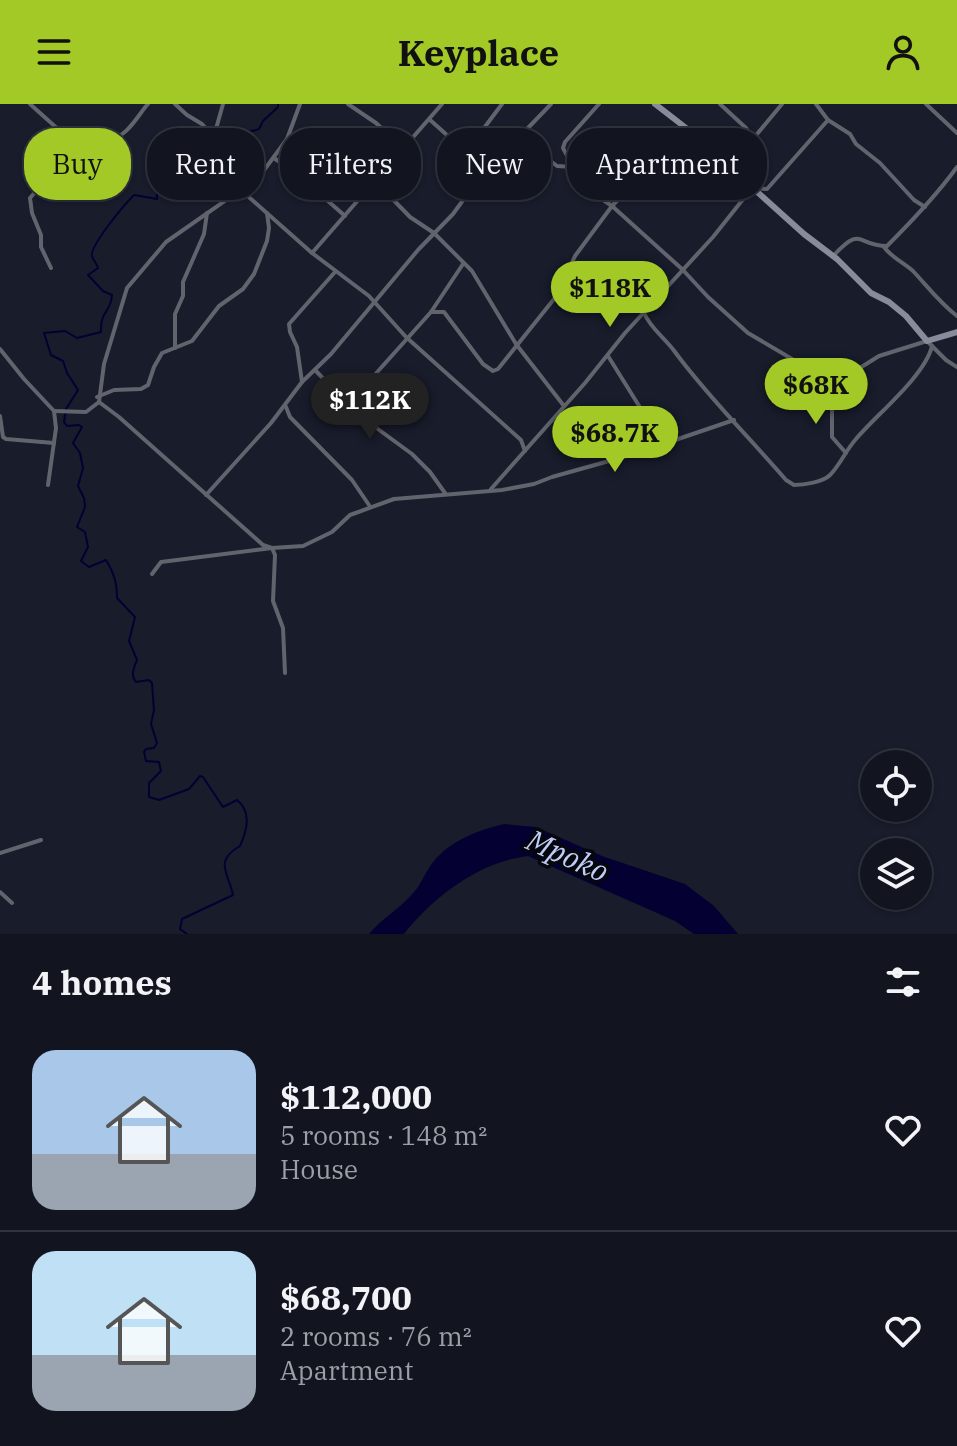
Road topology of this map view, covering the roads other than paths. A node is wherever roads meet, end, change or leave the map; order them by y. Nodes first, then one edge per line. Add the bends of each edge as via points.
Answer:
1 (30, 104) edge
2 (148, 104) edge
3 (175, 104) edge
4 (223, 104) edge
5 (300, 104) edge
6 (348, 104) edge
7 (442, 104) edge
8 (502, 104) edge
9 (551, 104) edge
10 (599, 104) edge
11 (655, 104) edge
12 (720, 104) edge
13 (782, 104) edge
14 (816, 104) edge
15 (926, 104) edge
16 (429, 119) junction
17 (828, 120) junction
18 (57, 128) edge
19 (128, 128) edge
20 (205, 128) edge
21 (217, 128) edge
22 (381, 128) edge
23 (421, 128) edge
24 (439, 128) edge
25 (484, 128) edge
26 (526, 128) edge
27 (578, 128) edge
28 (686, 128) edge
29 (746, 128) edge
30 (762, 128) edge
31 (957, 133) edge
32 (274, 158) junction
33 (957, 167) edge
34 (264, 171) edge
35 (767, 189) edge
36 (30, 200) edge
37 (225, 200) edge
38 (252, 200) edge
39 (358, 200) edge
40 (393, 200) edge
41 (464, 200) edge
42 (603, 200) edge
43 (618, 200) edge
44 (742, 200) edge
45 (766, 200) edge
46 (612, 206) junction
47 (925, 207) junction
48 (207, 213) junction
49 (267, 213) junction
50 (345, 216) junction
51 (434, 233) junction
52 (884, 247) junction
53 (312, 253) junction
54 (833, 256) junction
55 (463, 264) junction
56 (51, 268) dead end
57 (682, 269) junction
58 (335, 272) junction
59 (375, 303) junction
60 (431, 312) junction
61 (644, 313) junction
62 (957, 316) edge
63 (955, 331) edge
64 (406, 337) junction
65 (929, 344) junction
66 (517, 346) junction
67 (175, 348) junction
68 (0, 349) edge
69 (608, 356) junction
70 (957, 367) edge
71 (316, 371) junction
72 (822, 381) junction
73 (302, 382) junction
74 (98, 400) junction
75 (564, 406) junction
76 (286, 407) junction
77 (54, 411) junction
78 (356, 413) junction
79 (0, 416) edge
80 (734, 420) junction
81 (54, 443) junction
82 (658, 445) junction
83 (525, 451) junction
84 (846, 453) junction
85 (48, 485) dead end
86 (489, 491) junction
87 (445, 493) junction
88 (206, 495) junction
89 (369, 506) junction
90 (272, 548) junction
91 (152, 574) dead end
92 (285, 673) dead end
93 (41, 840) dead end
94 (0, 853) edge
95 (0, 892) edge
96 (12, 903) dead end

1 - 18 street
2 - 19 street
3 - 20 street
4 - 21 street
5 - 32 street
6 - 22 street
7 - 16 street
8 - 25 street
9 - 26 street
10 - 27 street
11 - 28 street
12 - 29 street
13 - 30 street
14 - 17 street
15 - 31 street
16 - 23 street
16 - 24 street
17 - 35 street
17 - 47 street via 850,134
32 - 34 street
32 - 50 street
33 - 47 street
36 - 56 street
37 - 48 street
38 - 49 street
39 - 50 street
40 - 51 street
41 - 51 street
42 - 46 street
43 - 46 street
44 - 57 street
45 - 54 street
46 - 57 street
46 - 66 street via 575,256 558,294
47 - 52 street
48 - 67 street via 175,314
48 - 74 street via 166,242 127,288
49 - 53 street
49 - 67 street via 267,241 254,274 192,341
50 - 53 street
51 - 55 street
51 - 59 street
52 - 54 street via 850,239
52 - 62 street
53 - 58 street
54 - 65 street via 871,293 906,316
55 - 60 street
55 - 66 street
57 - 61 street
57 - 72 street via 748,333
58 - 59 street
58 - 73 street via 289,324
59 - 64 street
59 - 71 street
60 - 64 street
60 - 66 street via 444,312 488,369 498,369
61 - 69 street
61 - 80 street via 713,402
63 - 65 street
64 - 78 street via 371,379
64 - 83 street via 521,440
65 - 70 street
65 - 72 street via 879,356 839,381
65 - 84 street via 930,354 913,377
66 - 75 street
67 - 74 street via 162,353 148,385 114,390
68 - 77 street
69 - 75 street
69 - 82 street
71 - 73 street
71 - 78 street
72 - 84 street via 832,406 832,437
73 - 76 street
74 - 77 street via 86,412
74 - 88 street
75 - 83 street
76 - 88 street
76 - 89 street
77 - 81 street
78 - 87 street via 412,454
79 - 81 street via 6,439
80 - 82 street
80 - 84 street via 794,485 831,475
81 - 85 street
82 - 86 street via 534,484
83 - 86 street
86 - 87 street
87 - 89 street
88 - 90 street
89 - 90 street via 303,546
90 - 91 street via 161,562
90 - 92 street via 273,601 283,628
93 - 94 street
95 - 96 street

